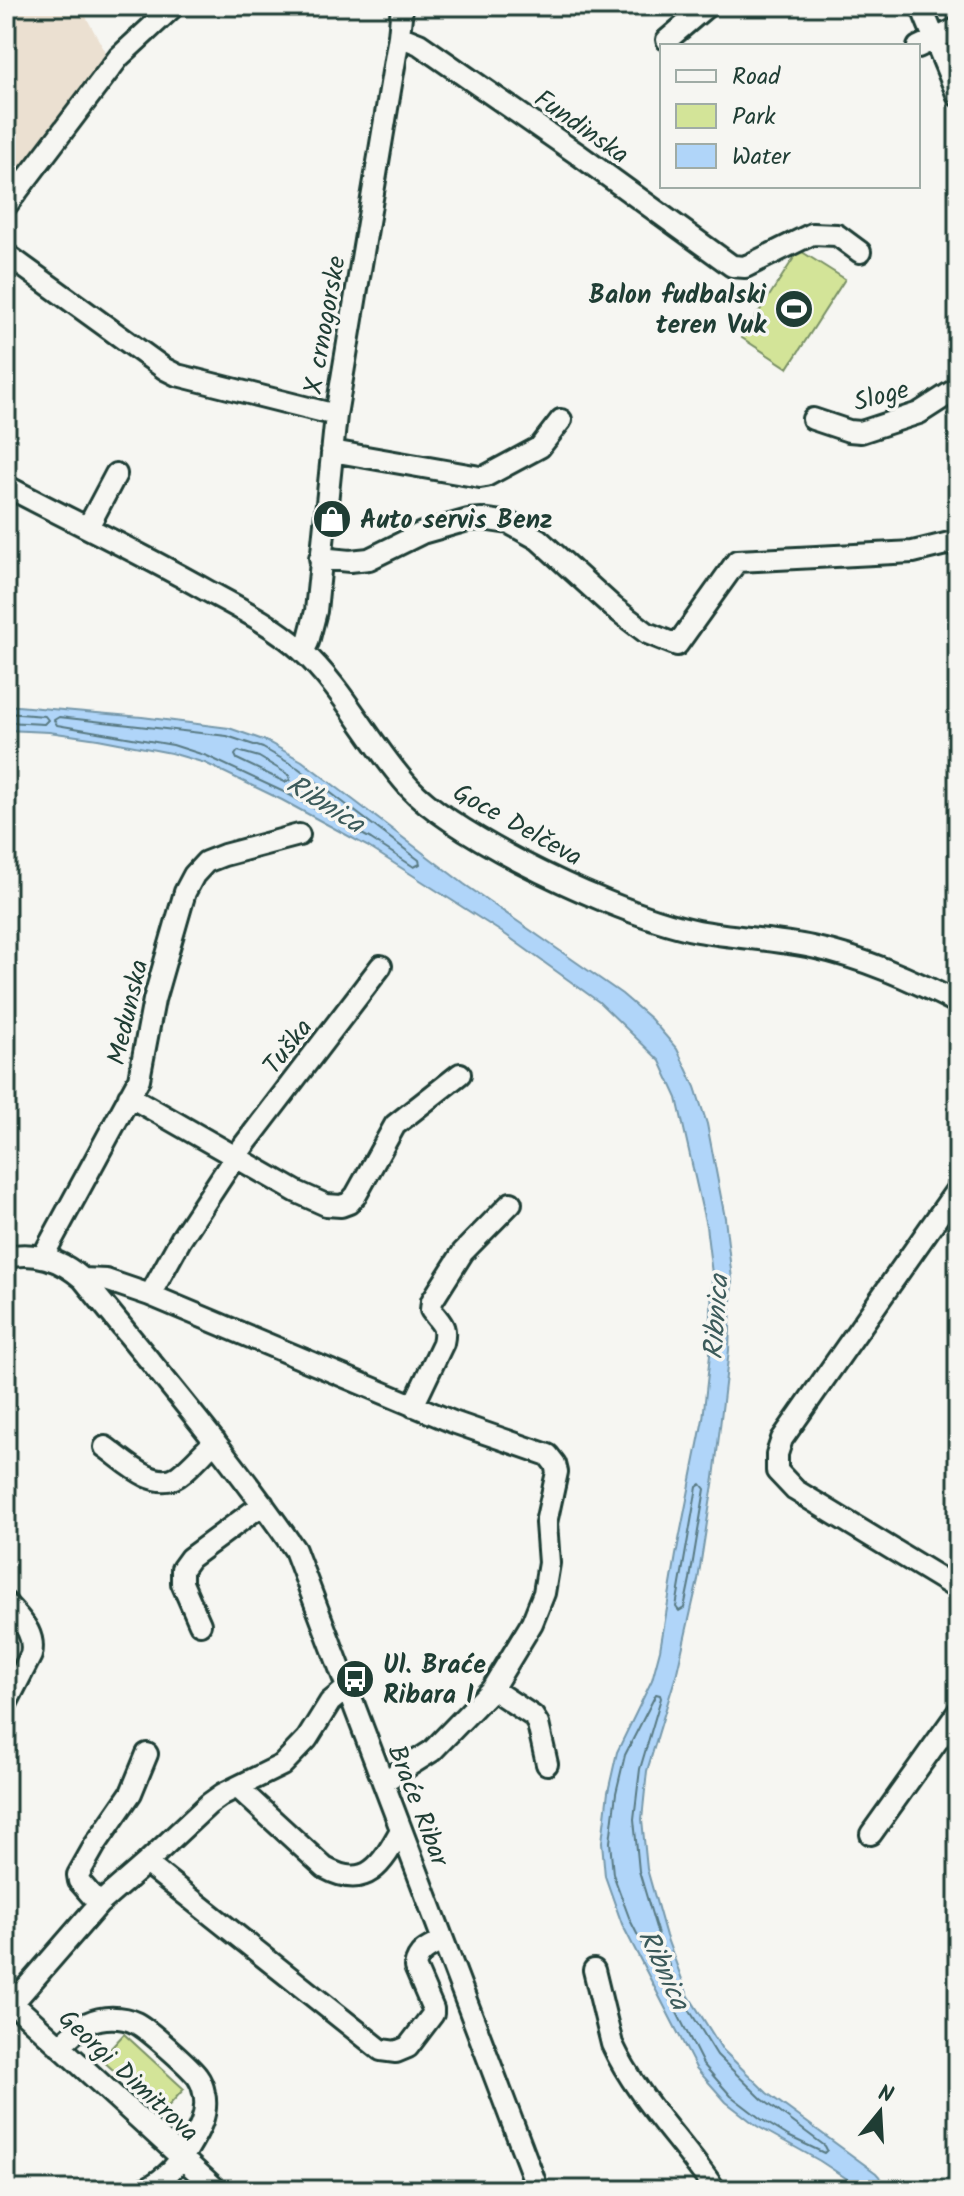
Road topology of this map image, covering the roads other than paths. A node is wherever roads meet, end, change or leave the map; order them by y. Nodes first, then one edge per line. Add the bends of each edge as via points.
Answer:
1 (174, 6) edge
2 (402, 6) edge
3 (707, 6) edge
4 (921, 6) edge
5 (958, 28) edge
6 (399, 36) junction
7 (667, 40) dead end
8 (926, 43) edge
9 (958, 96) edge
10 (6, 206) edge
11 (860, 252) dead end
12 (6, 254) edge
13 (958, 388) edge
14 (336, 415) junction
15 (813, 419) dead end
16 (561, 420) dead end
17 (332, 451) junction
18 (116, 474) dead end
19 (6, 486) edge
20 (88, 527) junction
21 (958, 541) edge
22 (320, 558) junction
23 (303, 652) junction
24 (299, 835) dead end
25 (381, 966) dead end
26 (958, 1003) edge
27 (460, 1074) dead end
28 (129, 1096) junction
29 (235, 1157) junction
30 (958, 1188) edge
31 (511, 1203) dead end
32 (25, 1256) edge
33 (83, 1279) junction
34 (150, 1295) junction
35 (413, 1406) junction
36 (215, 1441) junction
37 (105, 1447) dead end
38 (263, 1504) junction
39 (958, 1589) edge
40 (6, 1603) edge
41 (200, 1624) dead end
42 (346, 1689) junction
43 (492, 1689) junction
44 (6, 1704) edge
45 (958, 1712) edge
46 (147, 1754) dead end
47 (547, 1764) dead end
48 (383, 1782) junction
49 (237, 1787) junction
50 (401, 1830) junction
51 (871, 1834) dead end
52 (146, 1863) junction
53 (99, 1904) junction
54 (443, 1941) junction
55 (594, 1970) dead end
56 (8, 2004) edge
57 (59, 2046) junction
58 (181, 2158) junction
59 (142, 2190) edge
60 (217, 2190) edge
61 (538, 2190) edge
62 (715, 2190) edge

1 - 10 street via 119,57
2 - 6 street, X crnogorske
3 - 7 street
4 - 8 street
5 - 8 street
6 - 11 street, Fundinska via 419,44 732,266 745,267 812,234 837,235
6 - 14 street, X crnogorske
8 - 9 street
12 - 14 street via 177,375
13 - 15 street, Sloge via 919,413 861,432
14 - 17 street, X crnogorske
16 - 17 street via 540,447 480,477
17 - 22 street, X crnogorske
18 - 20 street
19 - 20 street, Goce Delčeva
20 - 23 street, Goce Delčeva via 261,621
21 - 22 street via 913,552 737,561 677,645 647,633 538,539 509,523 468,520 422,533 369,559
22 - 23 street, X crnogorske via 316,611
23 - 26 street, Goce Delčeva via 411,790 522,862 647,916 698,931 846,956
24 - 28 street, Medunska via 224,855 206,862 194,875 154,1000 139,1079
25 - 29 street, Tuška
27 - 29 street via 395,1125 356,1195 341,1206 297,1192
28 - 29 street
28 - 32 street, Medunska
29 - 34 street, Tuška
30 - 39 street via 782,1439 777,1454 777,1471 795,1490
31 - 35 street via 463,1252 432,1301 431,1310 445,1332
32 - 33 street, Braće Ribar via 70,1268
33 - 34 street via 106,1280
33 - 36 street, Braće Ribar
34 - 35 street
35 - 43 street via 548,1455 555,1464 544,1593
36 - 37 street via 167,1481 146,1475
36 - 38 street, Braće Ribar
38 - 41 street via 182,1569 182,1583
38 - 42 street, Braće Ribar via 295,1550
40 - 44 street via 30,1632 33,1647
42 - 48 street, Braće Ribar
42 - 49 street via 282,1765
43 - 47 street via 533,1716
43 - 48 street via 432,1751
45 - 51 street
46 - 53 street via 131,1793 78,1875
48 - 50 street, Braće Ribar
49 - 50 street via 339,1876 369,1873
49 - 52 street via 209,1804
50 - 54 street, Braće Ribar
52 - 53 street
52 - 54 street via 373,2045 389,2052 408,2047 431,2019 433,2009 415,1967 424,1951
53 - 56 street
54 - 61 street, Braće Ribar
55 - 62 street via 616,2053
56 - 57 street, Georgi Dimitrova
57 - 58 street, Georgi Dimitrova
57 - 58 street via 87,2023 102,2019 136,2023 155,2037 198,2077 204,2090 204,2117
58 - 59 street via 161,2180
58 - 60 street, Georgi Dimitrova

